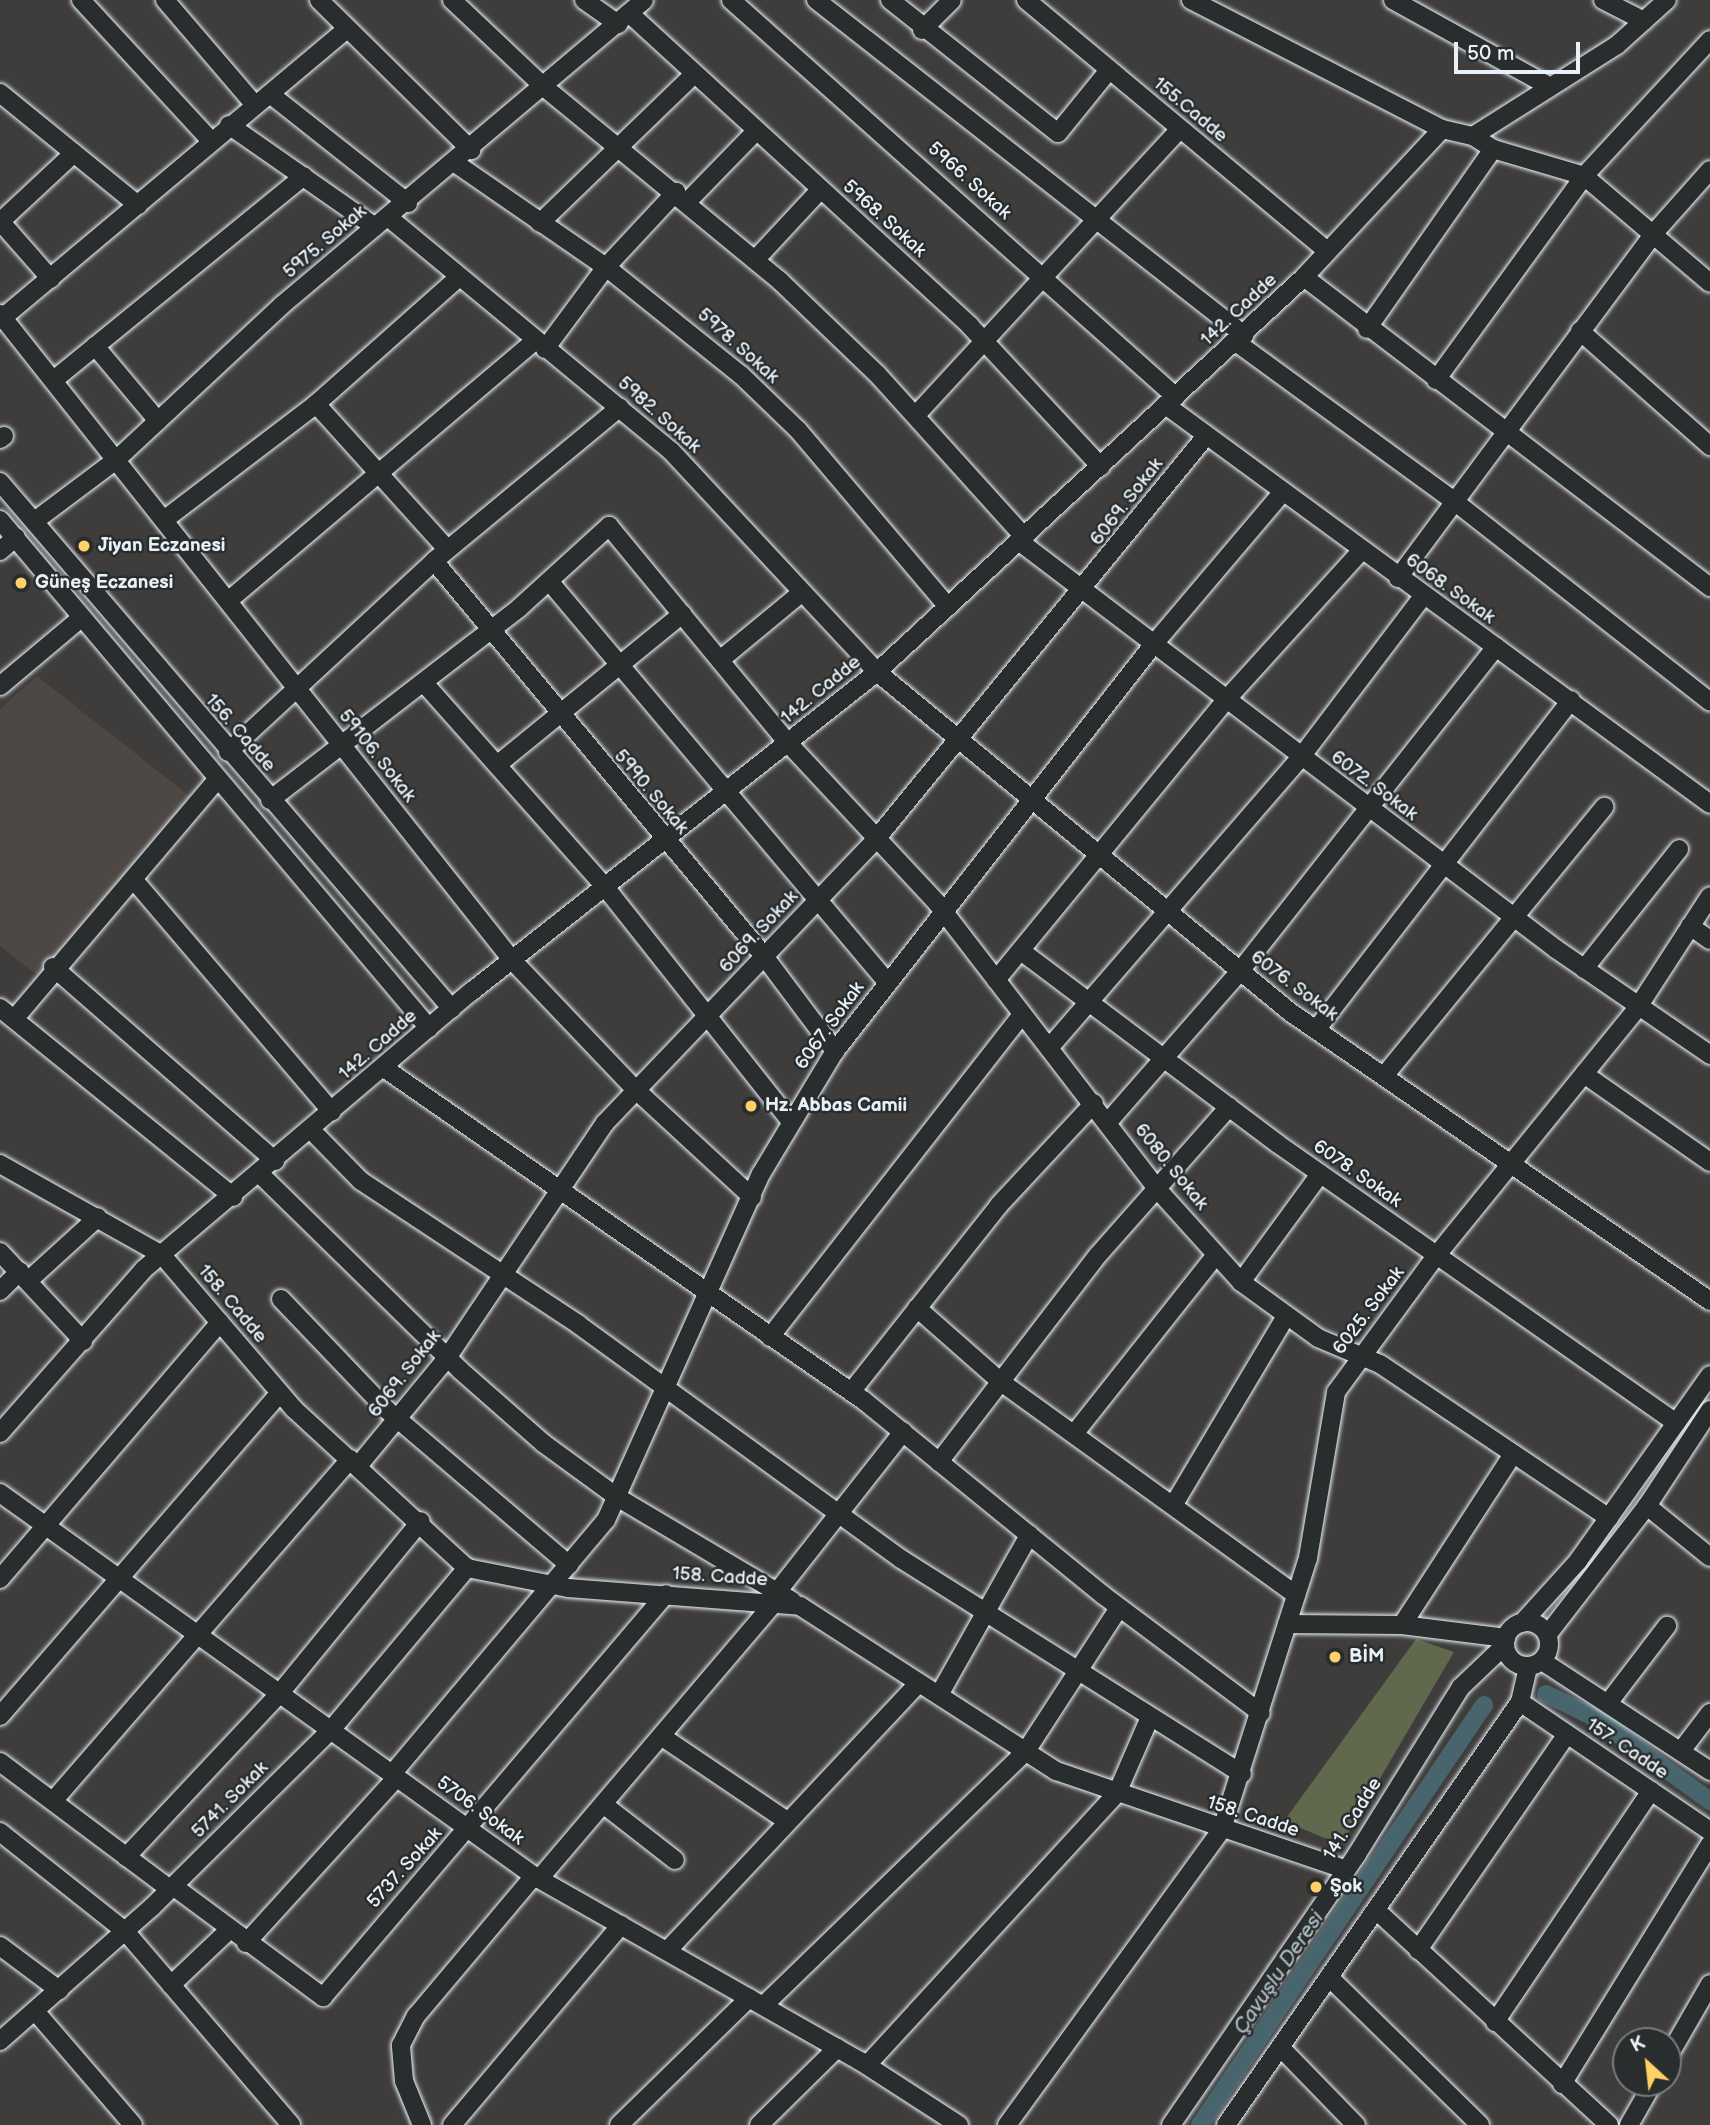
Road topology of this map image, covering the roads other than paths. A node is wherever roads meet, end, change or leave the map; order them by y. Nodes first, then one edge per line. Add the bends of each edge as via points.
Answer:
1 (81, 0) edge
2 (165, 0) edge
3 (319, 0) edge
4 (452, 0) edge
5 (584, 0) edge
6 (644, 0) edge
7 (731, 0) edge
8 (816, 0) edge
9 (890, 0) edge
10 (951, 0) edge
11 (1026, 0) edge
12 (1191, 0) edge
13 (1393, 0) edge
14 (1603, 0) edge
15 (1667, 0) edge
16 (623, 18) junction
17 (1644, 21) junction
18 (345, 30) junction
19 (922, 30) junction
20 (1710, 40) edge
21 (1110, 70) junction
22 (693, 75) junction
23 (1549, 86) junction
24 (544, 87) junction
25 (0, 93) edge
26 (270, 94) junction
27 (255, 105) junction
28 (229, 125) junction
29 (1180, 129) junction
30 (1442, 129) junction
31 (754, 132) junction
32 (1473, 136) junction
33 (210, 140) junction
34 (621, 148) junction
35 (1493, 149) junction
36 (471, 150) junction
37 (74, 153) junction
38 (455, 163) junction
39 (1710, 170) edge
40 (304, 176) junction
41 (1584, 176) junction
42 (820, 190) junction
43 (682, 197) junction
44 (408, 203) junction
45 (138, 205) junction
46 (1095, 214) junction
47 (0, 222) edge
48 (381, 222) junction
49 (541, 223) junction
50 (1654, 233) junction
51 (1327, 251) junction
52 (755, 260) junction
53 (606, 267) junction
54 (1043, 276) junction
55 (459, 277) junction
56 (1304, 277) junction
57 (51, 279) junction
58 (1710, 283) edge
59 (1, 317) edge
60 (1367, 329) junction
61 (1580, 331) junction
62 (1240, 339) junction
63 (985, 342) junction
64 (540, 345) junction
65 (95, 346) junction
66 (55, 379) junction
67 (1436, 380) junction
68 (1172, 402) junction
69 (316, 404) junction
70 (620, 407) junction
71 (916, 415) junction
72 (158, 421) junction
73 (1504, 432) junction
74 (1206, 436) junction
75 (1710, 446) edge
76 (116, 460) junction
77 (1101, 467) junction
78 (383, 473) junction
79 (0, 482) edge
80 (1282, 493) junction
81 (1454, 500) junction
82 (0, 520) edge
83 (36, 520) junction
84 (164, 520) junction
85 (16, 537) junction
86 (1022, 540) junction
87 (0, 551) edge
88 (1362, 551) junction
89 (440, 555) junction
90 (1398, 578) junction
91 (550, 581) junction
92 (1710, 587) edge
93 (1083, 591) junction
94 (801, 593) junction
95 (1423, 596) junction
96 (228, 601) junction
97 (948, 607) junction
98 (682, 614) junction
99 (81, 618) junction
100 (489, 632) junction
101 (1153, 645) junction
102 (1496, 647) junction
103 (720, 660) junction
104 (622, 666) junction
105 (877, 672) junction
106 (424, 683) junction
107 (294, 684) junction
108 (0, 685) edge
109 (1570, 700) junction
110 (1225, 701) junction
111 (1710, 702) edge
112 (559, 716) junction
113 (961, 741) junction
114 (788, 743) junction
115 (341, 744) junction
116 (228, 751) junction
117 (1301, 758) junction
118 (497, 765) junction
119 (217, 780) junction
120 (728, 790) junction
121 (1031, 799) junction
122 (270, 800) junction
123 (1710, 804) edge
124 (1604, 807) dead end
125 (1368, 808) junction
126 (877, 838) junction
127 (664, 840) junction
128 (1679, 849) dead end
129 (1099, 855) junction
130 (1441, 862) junction
131 (133, 879) junction
132 (605, 887) junction
133 (1710, 895) edge
134 (816, 901) junction
135 (943, 910) junction
136 (1166, 910) junction
137 (1514, 917) junction
138 (1690, 926) junction
139 (1710, 940) edge
140 (1021, 951) junction
141 (764, 956) junction
142 (512, 960) junction
143 (53, 967) junction
144 (1584, 969) junction
145 (1241, 971) junction
146 (996, 980) junction
147 (888, 983) junction
148 (1088, 1001) junction
149 (1638, 1007) junction
150 (452, 1009) junction
151 (7, 1013) edge
152 (711, 1015) junction
153 (1022, 1015) junction
154 (429, 1028) junction
155 (1316, 1030) junction
156 (1049, 1048) junction
157 (835, 1051) junction
158 (1710, 1055) edge
159 (1163, 1058) junction
160 (384, 1068) junction
161 (1584, 1074) junction
162 (1384, 1076) junction
163 (636, 1090) junction
164 (1094, 1103) junction
165 (1229, 1107) junction
166 (332, 1112) junction
167 (790, 1120) junction
168 (1108, 1122) junction
169 (311, 1130) junction
170 (275, 1161) junction
171 (1710, 1162) edge
172 (1512, 1163) junction
173 (0, 1164) edge
174 (260, 1174) junction
175 (1320, 1174) junction
176 (1158, 1190) junction
177 (557, 1191) junction
178 (233, 1197) junction
179 (752, 1197) junction
180 (98, 1217) junction
181 (0, 1252) edge
182 (162, 1255) junction
183 (1216, 1255) junction
184 (1436, 1256) junction
185 (501, 1275) junction
186 (25, 1276) junction
187 (1241, 1282) junction
188 (0, 1291) edge
189 (711, 1296) junction
190 (281, 1299) dead end
191 (1710, 1301) edge
192 (917, 1308) junction
193 (1286, 1315) junction
194 (220, 1322) junction
195 (770, 1337) junction
196 (83, 1341) junction
197 (1360, 1356) junction
198 (447, 1358) junction
199 (1710, 1376) edge
200 (1000, 1382) junction
201 (851, 1392) junction
202 (280, 1393) junction
203 (666, 1393) junction
204 (1710, 1410) edge
205 (398, 1419) junction
206 (1676, 1423) junction
207 (0, 1433) edge
208 (903, 1433) junction
209 (1704, 1433) edge
210 (1074, 1434) junction
211 (1513, 1454) junction
212 (354, 1462) junction
213 (939, 1462) junction
214 (0, 1493) edge
215 (617, 1497) junction
216 (1174, 1504) junction
217 (1647, 1506) junction
218 (837, 1511) junction
219 (1609, 1518) junction
220 (421, 1521) junction
221 (47, 1527) junction
222 (1029, 1535) junction
223 (1710, 1557) edge
224 (569, 1564) junction
225 (467, 1568) junction
226 (0, 1579) edge
227 (122, 1580) junction
228 (552, 1585) junction
229 (666, 1594) junction
230 (1296, 1595) junction
231 (776, 1597) junction
232 (1119, 1608) junction
233 (986, 1615) junction
234 (1522, 1623) junction
235 (1287, 1624) junction
236 (1402, 1625) junction
237 (1667, 1626) dead end
238 (198, 1634) junction
239 (1548, 1634) junction
240 (1505, 1642) junction
241 (1535, 1664) junction
242 (1077, 1673) junction
243 (919, 1683) junction
244 (280, 1693) junction
245 (939, 1695) junction
246 (1520, 1702) junction
247 (1609, 1702) junction
248 (1261, 1713) junction
249 (1710, 1713) edge
250 (0, 1716) edge
251 (1150, 1717) junction
252 (331, 1730) junction
253 (1567, 1734) junction
254 (661, 1736) junction
255 (1026, 1751) junction
256 (1681, 1752) junction
257 (0, 1762) edge
258 (1710, 1771) edge
259 (1241, 1774) junction
260 (395, 1776) junction
261 (1651, 1791) junction
262 (1117, 1793) junction
263 (53, 1801) junction
264 (603, 1804) junction
265 (787, 1821) junction
266 (468, 1828) junction
267 (1222, 1829) junction
268 (1710, 1831) edge
269 (0, 1832) edge
270 (1710, 1844) edge
271 (126, 1857) junction
272 (675, 1860) dead end
273 (1346, 1870) junction
274 (537, 1877) junction
275 (171, 1888) junction
276 (1376, 1910) junction
277 (621, 1925) junction
278 (229, 1930) junction
279 (125, 1931) junction
280 (246, 1943) junction
281 (0, 1946) edge
282 (1418, 1950) junction
283 (667, 1951) junction
284 (1330, 1978) junction
285 (1710, 1984) edge
286 (172, 1985) junction
287 (59, 1990) junction
288 (756, 2002) junction
289 (34, 2011) junction
290 (1495, 2022) junction
291 (1682, 2033) edge
292 (0, 2041) edge
293 (837, 2048) junction
294 (1282, 2049) junction
295 (867, 2065) junction
296 (1562, 2084) junction
297 (1645, 2097) edge
298 (133, 2125) edge
299 (291, 2125) edge
300 (422, 2125) edge
301 (453, 2125) edge
302 (618, 2125) edge
303 (759, 2125) edge
304 (959, 2125) edge
305 (1007, 2125) edge
306 (1171, 2125) edge
307 (1226, 2125) edge
308 (1356, 2125) edge
309 (1480, 2125) edge
310 (1609, 2125) edge
311 (1629, 2125) edge

1 - 33 street
2 - 27 street
3 - 18 street
4 - 24 street, 6072. Sokak
5 - 16 street, 5968. Sokak
6 - 16 street, 5975. Sokak
7 - 54 street, 5966. Sokak
8 - 46 street
9 - 19 street
10 - 19 street
11 - 21 street, 155.Cadde
12 - 30 street
13 - 23 street
14 - 17 street
15 - 17 street
16 - 22 street, 5968. Sokak
16 - 24 street, 5975. Sokak
17 - 23 street
18 - 26 street
18 - 36 street
19 - 21 street via 1058,133
20 - 41 street
21 - 29 street, 155.Cadde
22 - 31 street, 5968. Sokak
22 - 34 street
23 - 32 street
24 - 34 street, 6072. Sokak
24 - 36 street, 5975. Sokak
25 - 37 street
26 - 27 street
26 - 44 street
27 - 28 street
28 - 33 street
28 - 40 street, 5982. Sokak
29 - 46 street
29 - 51 street, 155.Cadde
30 - 32 street
30 - 51 street, 142. Cadde
31 - 42 street, 5968. Sokak
31 - 43 street
32 - 35 street
33 - 45 street
34 - 43 street, 6072. Sokak
34 - 49 street
35 - 41 street
35 - 60 street
36 - 38 street, 5975. Sokak
37 - 45 street
37 - 47 street
38 - 44 street, 5975. Sokak
38 - 49 street, 5978. Sokak
39 - 50 street
40 - 48 street, 5982. Sokak
40 - 65 street
41 - 50 street
41 - 67 street
42 - 52 street
42 - 63 street, 5968. Sokak
43 - 52 street, 6072. Sokak
43 - 53 street
44 - 48 street, 5975. Sokak
45 - 57 street
46 - 54 street
46 - 62 street
47 - 57 street
48 - 55 street, 5982. Sokak
48 - 72 street, 5975. Sokak
49 - 53 street, 5978. Sokak
50 - 58 street
50 - 61 street
51 - 56 street, 142. Cadde
52 - 71 street, 6072. Sokak
53 - 64 street
53 - 97 street, 5978. Sokak via 676,318 798,430
54 - 63 street
54 - 68 street, 5966. Sokak
55 - 64 street, 5982. Sokak
55 - 69 street
56 - 60 street
56 - 62 street, 142. Cadde
57 - 59 street
59 - 66 street, 59106. Sokak
60 - 67 street
61 - 73 street
61 - 75 street
62 - 68 street, 142. Cadde
62 - 81 street
63 - 71 street
63 - 77 street, 5968. Sokak
64 - 70 street, 5982. Sokak
64 - 78 street
65 - 66 street
65 - 72 street
66 - 76 street, 59106. Sokak
67 - 73 street
68 - 74 street, 6068. Sokak
68 - 77 street, 142. Cadde
69 - 78 street, 5990. Sokak
69 - 84 street
70 - 89 street
70 - 94 street, 5982. Sokak via 720,501
71 - 86 street, 6072. Sokak
72 - 76 street, 5975. Sokak
73 - 81 street
73 - 92 street
74 - 80 street, 6068. Sokak
74 - 93 street, 6069. Sokak
76 - 83 street, 5975. Sokak
76 - 84 street, 59106. Sokak
77 - 86 street, 142. Cadde
78 - 89 street, 5990. Sokak
78 - 96 street
79 - 83 street, 156. Cadde
80 - 88 street, 6068. Sokak
80 - 101 street, 6067. Sokak
81 - 90 street
81 - 111 street
82 - 85 street
83 - 116 street, 156. Cadde
84 - 96 street, 59106. Sokak
85 - 87 street
85 - 99 street
86 - 93 street, 6072. Sokak
86 - 97 street, 142. Cadde
88 - 90 street, 6068. Sokak
88 - 110 street
89 - 100 street, 5990. Sokak
89 - 107 street
90 - 95 street, 6068. Sokak
91 - 98 street, 6080. Sokak via 609,526
91 - 100 street
91 - 104 street
93 - 101 street, 6072. Sokak
93 - 113 street, 6069. Sokak
94 - 103 street
94 - 105 street, 5982. Sokak
95 - 102 street, 6068. Sokak
95 - 117 street
96 - 107 street, 59106. Sokak
97 - 105 street, 142. Cadde
98 - 103 street, 6080. Sokak
98 - 104 street
99 - 108 street
99 - 119 street
100 - 106 street
100 - 112 street, 5990. Sokak
101 - 110 street, 6072. Sokak
101 - 121 street, 6067. Sokak
102 - 109 street, 6068. Sokak
102 - 125 street
103 - 114 street, 6080. Sokak
104 - 112 street
104 - 120 street
105 - 113 street, 6076. Sokak
105 - 114 street, 142. Cadde
106 - 115 street
106 - 118 street
107 - 115 street, 59106. Sokak
107 - 116 street
109 - 123 street, 6068. Sokak
109 - 130 street
110 - 117 street, 6072. Sokak
110 - 129 street
112 - 118 street
112 - 127 street, 5990. Sokak
113 - 121 street, 6076. Sokak
113 - 126 street, 6069. Sokak
114 - 120 street, 142. Cadde
114 - 126 street, 6080. Sokak
115 - 122 street
115 - 142 street, 59106. Sokak
116 - 122 street, 156. Cadde
117 - 125 street, 6072. Sokak
117 - 136 street
118 - 132 street
119 - 131 street
119 - 154 street
120 - 127 street, 142. Cadde
120 - 134 street
121 - 129 street, 6076. Sokak
121 - 135 street, 6067. Sokak
122 - 150 street, 156. Cadde
124 - 137 street
125 - 130 street, 6072. Sokak
125 - 145 street
126 - 134 street, 6069. Sokak
126 - 135 street, 6080. Sokak
127 - 132 street, 142. Cadde
127 - 141 street, 5990. Sokak
128 - 144 street
129 - 136 street, 6076. Sokak
129 - 140 street
130 - 137 street, 6072. Sokak
130 - 155 street
131 - 143 street
131 - 166 street
132 - 142 street, 142. Cadde
132 - 152 street
133 - 138 street, 6025. Sokak
134 - 141 street, 6069. Sokak
134 - 147 street
135 - 146 street, 6080. Sokak
135 - 147 street, 6067. Sokak
136 - 145 street, 6076. Sokak
136 - 148 street
137 - 144 street, 6072. Sokak
137 - 162 street
138 - 139 street
138 - 149 street, 6025. Sokak
140 - 146 street
140 - 148 street, 6078. Sokak
141 - 152 street, 6069. Sokak
141 - 157 street, 5990. Sokak
142 - 150 street, 142. Cadde
142 - 163 street, 59106. Sokak
143 - 151 street
143 - 170 street
144 - 149 street, 6072. Sokak
145 - 155 street, 6076. Sokak
145 - 159 street
146 - 153 street, 6080. Sokak
147 - 157 street, 6067. Sokak
148 - 156 street
148 - 159 street, 6078. Sokak
149 - 158 street, 6072. Sokak
149 - 161 street, 6025. Sokak
150 - 154 street, 142. Cadde
151 - 178 street
152 - 163 street, 6069. Sokak
152 - 167 street
153 - 156 street, 6080. Sokak
153 - 195 street
154 - 160 street, 142. Cadde
155 - 162 street, 6076. Sokak
156 - 164 street, 6080. Sokak
157 - 167 street, 6067. Sokak
159 - 165 street, 6078. Sokak
159 - 168 street
160 - 166 street, 142. Cadde
160 - 177 street
161 - 171 street
161 - 172 street, 6025. Sokak
162 - 172 street, 6076. Sokak
163 - 177 street, 6069. Sokak
163 - 179 street, 59106. Sokak
164 - 168 street, 6080. Sokak
164 - 192 street via 999,1205
165 - 175 street, 6078. Sokak
165 - 176 street
166 - 169 street, 142. Cadde
167 - 179 street, 6067. Sokak
168 - 176 street, 6080. Sokak
169 - 170 street, 142. Cadde
169 - 185 street via 361,1181
170 - 174 street, 142. Cadde
172 - 184 street, 6025. Sokak
172 - 191 street, 6076. Sokak
173 - 180 street, 158. Cadde
174 - 178 street, 142. Cadde
174 - 198 street
175 - 184 street, 6078. Sokak
175 - 187 street
176 - 183 street, 6080. Sokak
176 - 200 street via 1098,1255
177 - 185 street, 6069. Sokak
177 - 189 street
178 - 182 street, 142. Cadde
179 - 189 street, 6067. Sokak
180 - 182 street, 158. Cadde
180 - 186 street
181 - 186 street
182 - 194 street, 158. Cadde
182 - 196 street, 142. Cadde
183 - 187 street, 6080. Sokak
183 - 210 street
184 - 197 street, 6025. Sokak
184 - 206 street, 6078. Sokak
185 - 198 street, 6069. Sokak
185 - 203 street
186 - 188 street
186 - 196 street
187 - 193 street, 6080. Sokak
189 - 195 street
189 - 203 street, 6067. Sokak
190 - 205 street
192 - 200 street
192 - 201 street
193 - 197 street, 6080. Sokak
193 - 216 street
194 - 202 street, 158. Cadde
194 - 221 street
195 - 201 street
196 - 207 street, 142. Cadde
197 - 211 street, 6080. Sokak
197 - 230 street, 6025. Sokak via 1336,1392
198 - 205 street, 6069. Sokak
198 - 215 street
199 - 206 street
200 - 210 street
200 - 213 street
201 - 208 street
202 - 212 street, 158. Cadde
202 - 227 street
203 - 215 street, 6067. Sokak
203 - 218 street
204 - 209 street
205 - 212 street, 6069. Sokak
205 - 224 street
206 - 219 street
208 - 213 street
208 - 218 street
209 - 217 street
210 - 216 street
211 - 219 street, 6080. Sokak
211 - 236 street
212 - 220 street, 158. Cadde
212 - 238 street, 6069. Sokak
213 - 222 street
214 - 221 street, 5706. Sokak
215 - 224 street, 6067. Sokak
215 - 231 street
216 - 230 street
217 - 223 street
217 - 239 street
218 - 231 street
218 - 233 street
219 - 234 street
220 - 225 street, 158. Cadde
220 - 244 street
221 - 226 street
221 - 227 street, 5706. Sokak
222 - 232 street
222 - 233 street
224 - 228 street, 6067. Sokak
225 - 228 street, 158. Cadde
225 - 252 street, 5741. Sokak
227 - 238 street, 5706. Sokak
227 - 250 street
228 - 229 street, 158. Cadde
228 - 260 street, 6067. Sokak
229 - 231 street, 158. Cadde
229 - 266 street, 5737. Sokak
230 - 235 street, 6025. Sokak
231 - 243 street, 158. Cadde via 800,1606
231 - 254 street
232 - 242 street
232 - 248 street
233 - 242 street
233 - 245 street
234 - 239 street
234 - 240 street, 141. Cadde
235 - 236 street
235 - 248 street, 6025. Sokak
236 - 240 street
237 - 247 street
238 - 244 street, 5706. Sokak
238 - 263 street, 6069. Sokak
239 - 241 street
240 - 241 street, 157. Cadde via 1510,1659
240 - 273 street, 141. Cadde via 1461,1687
241 - 246 street
241 - 247 street, 157. Cadde
242 - 251 street
242 - 255 street
243 - 245 street, 158. Cadde
243 - 265 street
244 - 252 street, 5706. Sokak
244 - 271 street
245 - 255 street, 158. Cadde
246 - 253 street, 157. Cadde
246 - 276 street
247 - 256 street, 157. Cadde
248 - 259 street, 6025. Sokak
249 - 256 street
251 - 259 street
251 - 262 street
252 - 260 street, 5706. Sokak
252 - 275 street, 5741. Sokak
253 - 261 street, 157. Cadde
253 - 282 street
254 - 264 street
254 - 265 street
255 - 262 street, 158. Cadde via 1056,1770
255 - 288 street
256 - 258 street, 157. Cadde
257 - 263 street, 5737. Sokak
259 - 267 street, 6025. Sokak
260 - 266 street, 5706. Sokak
260 - 280 street, 6067. Sokak
261 - 268 street, 157. Cadde
261 - 290 street
262 - 267 street, 158. Cadde
262 - 295 street
263 - 271 street, 5737. Sokak
264 - 272 street
264 - 274 street
265 - 283 street
266 - 274 street, 5706. Sokak
266 - 280 street, 5737. Sokak via 323,1997
267 - 273 street, 158. Cadde
267 - 305 street, 6025. Sokak
269 - 279 street
270 - 296 street
271 - 275 street, 5737. Sokak
273 - 306 street, 141. Cadde
274 - 277 street, 5706. Sokak
274 - 300 street via 416,2016 401,2045 404,2081
275 - 278 street, 5737. Sokak
275 - 279 street, 5741. Sokak
276 - 282 street
276 - 284 street
277 - 283 street, 5706. Sokak
277 - 301 street
278 - 280 street, 5737. Sokak
278 - 286 street
279 - 286 street
279 - 287 street, 5741. Sokak
281 - 287 street
282 - 290 street
283 - 288 street, 5706. Sokak
284 - 294 street
284 - 309 street
285 - 291 street
286 - 299 street
287 - 289 street, 5741. Sokak
288 - 293 street, 5706. Sokak
288 - 302 street
289 - 292 street, 5741. Sokak
289 - 298 street
290 - 296 street
293 - 295 street, 5706. Sokak
293 - 303 street
294 - 307 street
294 - 308 street
295 - 304 street, 5706. Sokak
296 - 310 street
297 - 311 street

